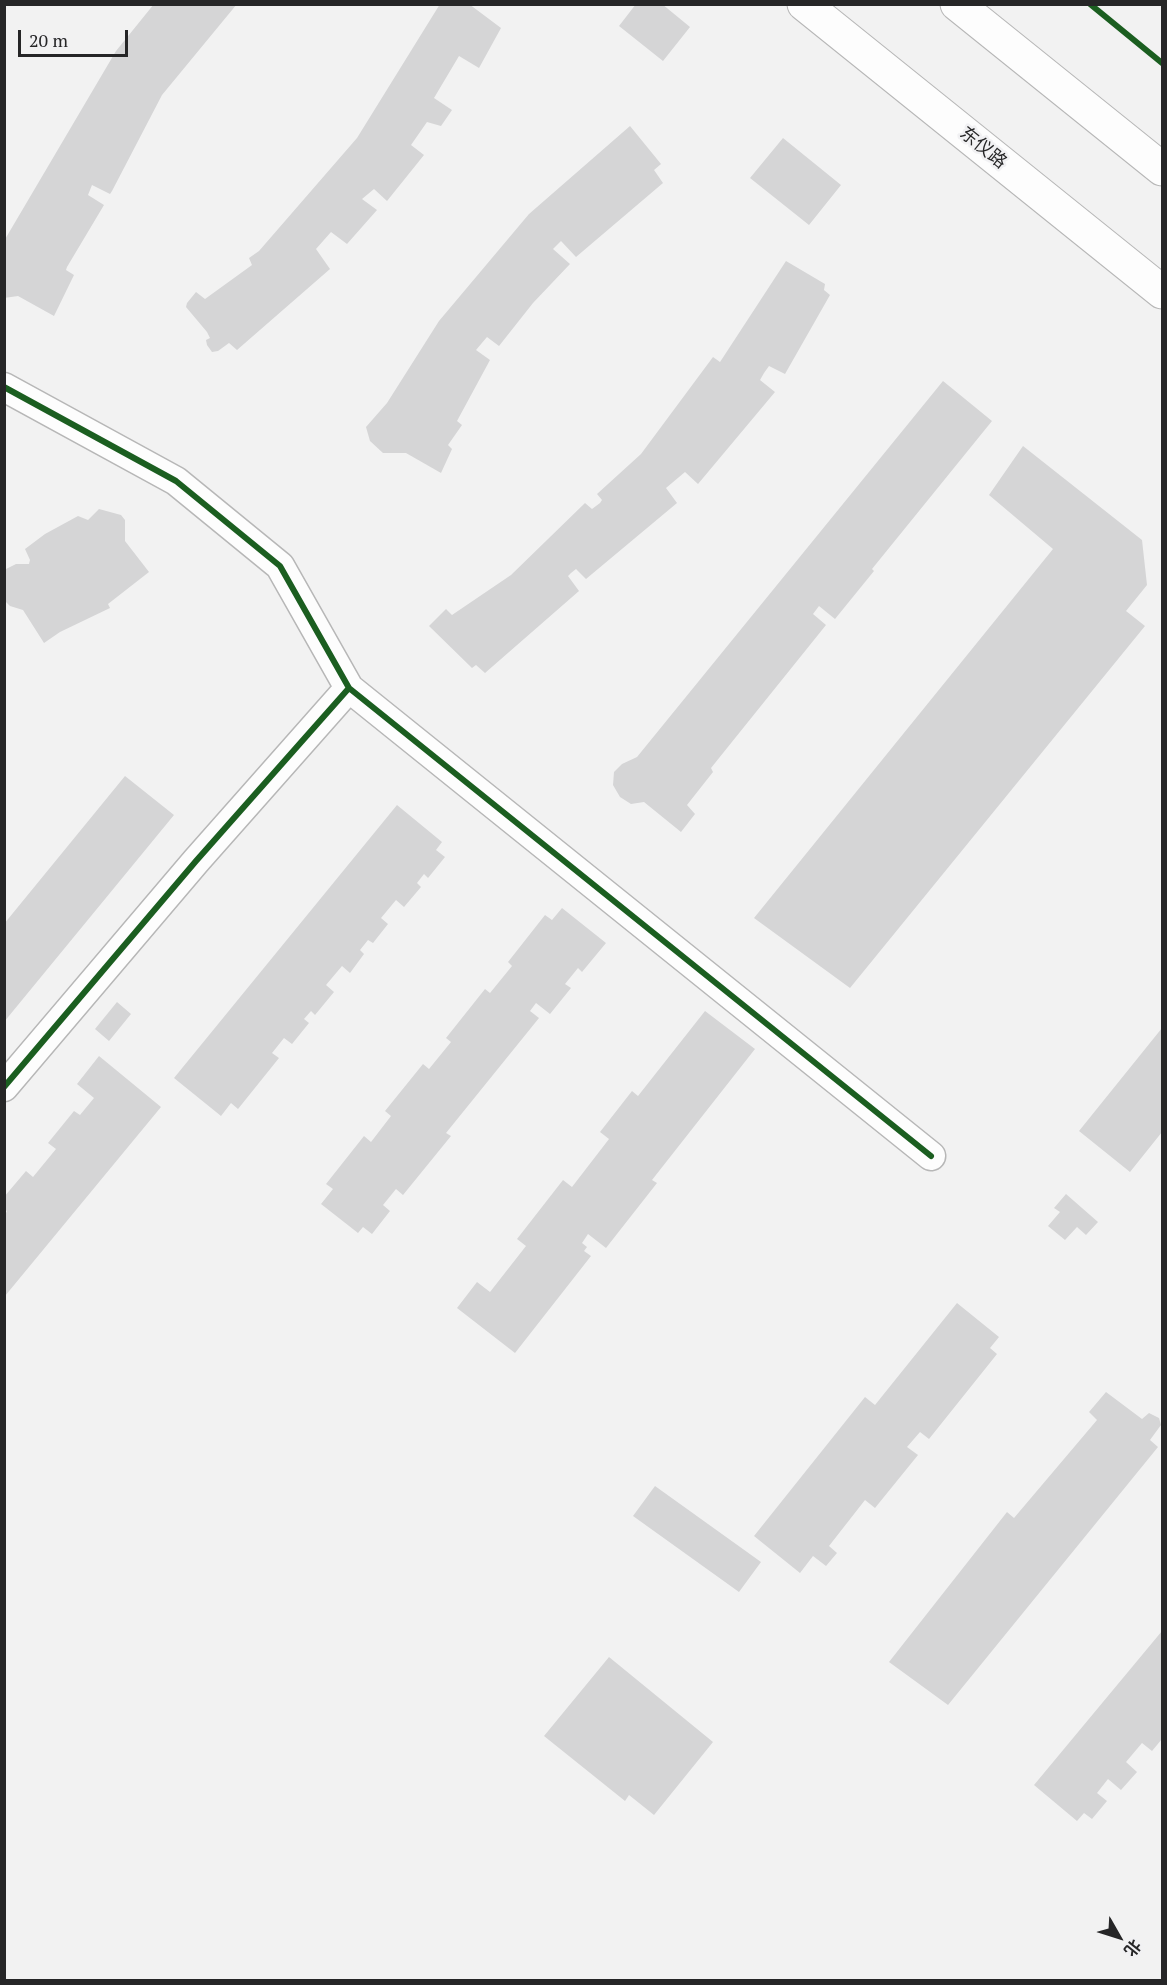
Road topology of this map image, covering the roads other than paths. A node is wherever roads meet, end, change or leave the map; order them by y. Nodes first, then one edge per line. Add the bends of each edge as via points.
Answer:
1 (804, 4) edge
2 (957, 4) edge
3 (1162, 169) edge
4 (1162, 292) edge
5 (4, 387) edge
6 (349, 688) junction
7 (4, 1087) edge
8 (931, 1156) dead end

1 - 4 main road, 东仪路
2 - 3 main road
5 - 6 street via 176,481 280,566
6 - 7 street
6 - 8 street

